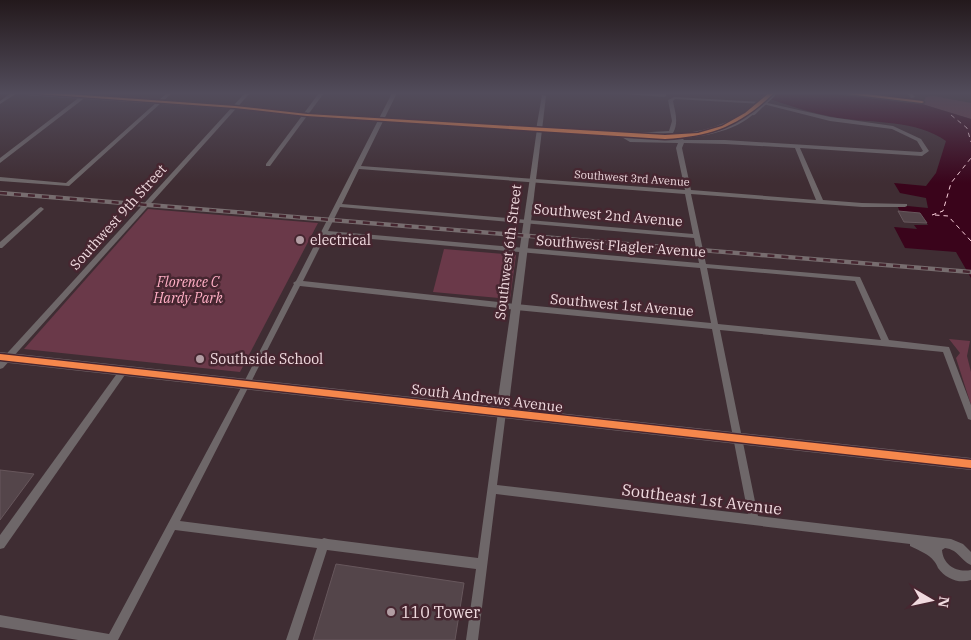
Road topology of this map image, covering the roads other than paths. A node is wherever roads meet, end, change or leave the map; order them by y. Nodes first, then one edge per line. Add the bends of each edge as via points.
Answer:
1 (51, 123) edge
2 (137, 123) edge
3 (220, 123) edge
4 (301, 123) edge
5 (380, 123) edge
6 (426, 123) edge
7 (540, 123) edge
8 (675, 123) edge
9 (735, 123) edge
10 (857, 123) edge
11 (539, 130) junction
12 (622, 135) junction
13 (633, 135) junction
14 (681, 144) junction
15 (798, 147) junction
16 (0, 161) edge
17 (268, 165) dead end
18 (357, 167) junction
19 (0, 179) edge
20 (532, 181) junction
21 (688, 192) junction
22 (820, 201) junction
23 (337, 205) junction
24 (905, 205) dead end
25 (41, 209) dead end
26 (528, 220) junction
27 (323, 233) junction
28 (697, 236) junction
29 (0, 246) edge
30 (523, 251) junction
31 (703, 265) junction
32 (297, 283) junction
33 (516, 307) junction
34 (715, 326) junction
35 (886, 342) junction
36 (3, 360) edge
37 (124, 370) junction
38 (247, 384) junction
39 (502, 412) junction
40 (971, 416) edge
41 (736, 439) junction
42 (971, 464) edge
43 (492, 489) junction
44 (754, 520) junction
45 (172, 525) junction
46 (908, 539) junction
47 (324, 543) junction
48 (947, 543) junction
49 (0, 544) edge
50 (967, 549) edge
51 (938, 558) junction
52 (971, 560) edge
53 (482, 564) junction
54 (970, 577) edge
55 (0, 621) edge
56 (112, 640) edge
57 (292, 640) edge
58 (472, 640) edge

1 - 16 street
2 - 19 street via 67,185
3 - 36 street, Southwest 9th Street
4 - 17 street
5 - 18 street
6 - 11 main road
7 - 11 street, Southwest 6th Street
8 - 13 street via 670,132
9 - 13 main road, bridge via 705,133 678,137
10 - 15 street via 893,128 918,140 926,151 922,154
11 - 12 main road
11 - 20 street, Southwest 6th Street
12 - 13 main road
12 - 14 street via 630,140
14 - 15 street via 740,143
14 - 21 street
15 - 22 street
18 - 20 street, Southwest 3rd Avenue
18 - 23 street
20 - 21 street, Southwest 3rd Avenue
20 - 26 street, Southwest 6th Street
21 - 22 street, Southwest 3rd Avenue
21 - 28 street
22 - 24 street, Southwest 3rd Avenue
23 - 26 street, Southwest 2nd Avenue
23 - 27 street
25 - 29 street
26 - 28 street, Southwest 2nd Avenue via 542,224
26 - 30 street, Southwest 6th Street
27 - 30 street, Southwest Flagler Avenue
27 - 32 street
28 - 31 street
30 - 31 street, Southwest Flagler Avenue
30 - 33 street, Southwest 6th Street
31 - 34 street
31 - 35 street, Southwest Flagler Avenue via 858,279
32 - 33 street, Southwest 1st Avenue
32 - 38 street
33 - 34 street, Southwest 1st Avenue
33 - 39 street, Southwest 6th Street
34 - 35 street, Southwest 1st Avenue
34 - 41 street
35 - 40 street, Southwest 1st Avenue via 946,349
36 - 37 main road, South Andrews Avenue
37 - 38 main road, South Andrews Avenue
37 - 49 street
38 - 39 main road, South Andrews Avenue
38 - 45 street
39 - 41 main road, South Andrews Avenue
39 - 43 street
41 - 42 main road, South Andrews Avenue
41 - 44 street
43 - 44 street, Southeast 1st Avenue
43 - 53 street
44 - 46 street, Southeast 1st Avenue
45 - 47 street
45 - 56 street
46 - 48 street, Southeast 1st Avenue
46 - 51 street, Southeast 1st Avenue via 928,548
47 - 53 street
47 - 57 street
48 - 50 street, Southeast 1st Avenue
48 - 51 street via 939,545
50 - 52 street
51 - 54 street, Southeast 1st Avenue via 952,573
53 - 58 street
55 - 56 street

